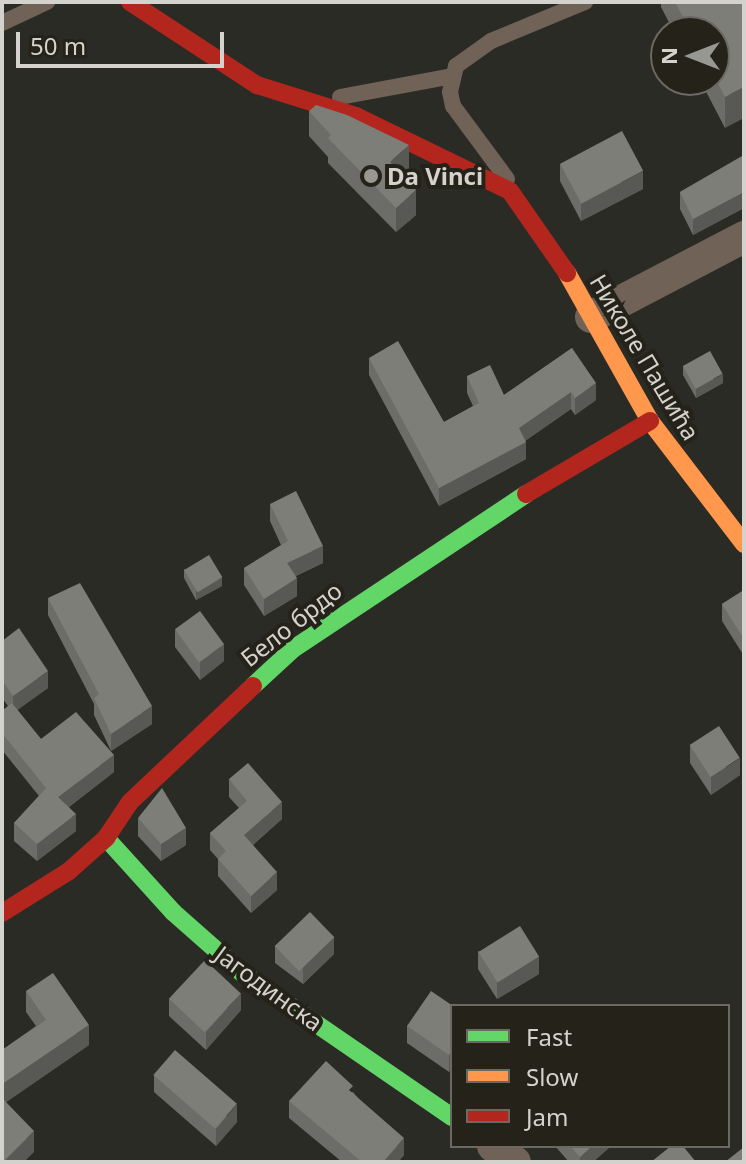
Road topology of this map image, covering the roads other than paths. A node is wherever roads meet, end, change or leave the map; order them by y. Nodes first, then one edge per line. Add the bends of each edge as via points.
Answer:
1 (47, 2) edge
2 (129, 2) edge
3 (585, 2) edge
4 (2, 23) edge
5 (452, 76) junction
6 (320, 101) junction
7 (510, 191) junction
8 (744, 237) edge
9 (591, 317) junction
10 (650, 421) junction
11 (744, 544) edge
12 (106, 838) junction
13 (2, 913) edge
14 (450, 1116) edge
15 (496, 1148) edge
16 (515, 1162) edge

1 - 4 lane
2 - 6 street, Николе Пашића via 257,85
3 - 5 lane via 464,56
5 - 6 lane, Николе Пашића
5 - 7 lane, Николе Пашића via 453,106 497,160
6 - 7 street, Николе Пашића via 405,136
7 - 9 street, Николе Пашића via 553,248
8 - 9 street
9 - 10 street, Николе Пашића
10 - 11 street, Николе Пашића
10 - 12 street, Бело брдо via 474,524 293,649 130,802
12 - 13 street, Бело брдо via 69,871
12 - 14 street, Јагодинска via 173,912 241,972
15 - 16 street

